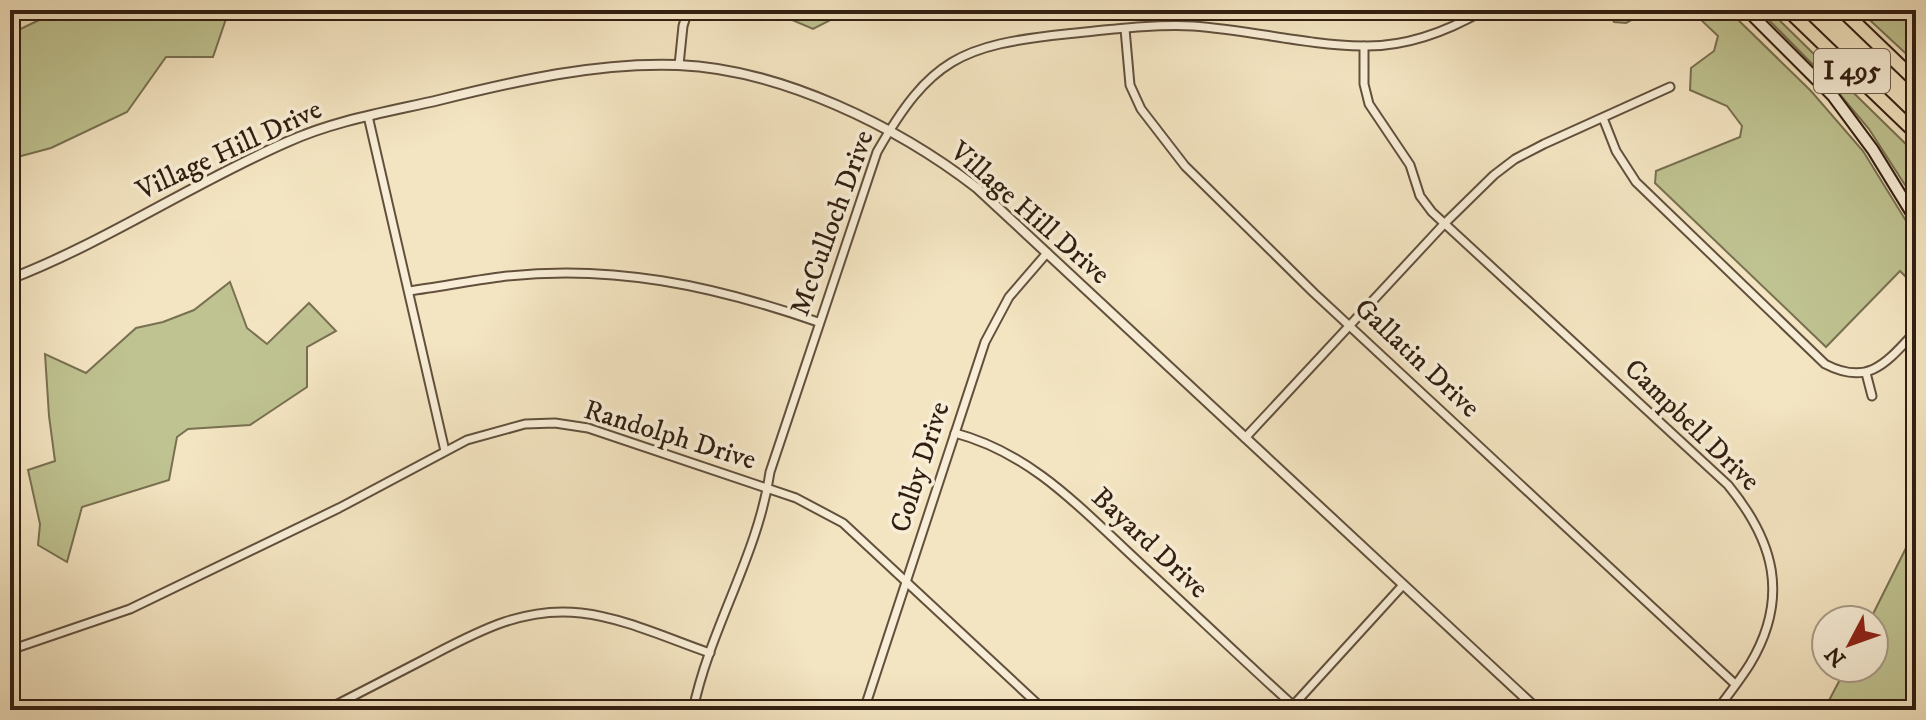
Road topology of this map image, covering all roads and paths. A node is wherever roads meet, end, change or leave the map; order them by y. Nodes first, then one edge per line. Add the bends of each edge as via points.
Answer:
1 (688, 10) edge
2 (1484, 10) edge
3 (1747, 10) edge
4 (1788, 10) edge
5 (1842, 10) edge
6 (1908, 10) edge
7 (1916, 18) edge
8 (1125, 29) junction
9 (1364, 46) junction
10 (679, 65) junction
11 (1916, 81) edge
12 (1670, 87) dead end
13 (1880, 98) junction
14 (368, 116) junction
15 (1603, 118) junction
16 (888, 131) junction
17 (1916, 133) edge
18 (1916, 142) edge
19 (1916, 220) edge
20 (1445, 223) junction
21 (1047, 253) junction
22 (10, 279) edge
23 (409, 291) junction
24 (818, 322) junction
25 (1351, 326) junction
26 (1916, 331) edge
27 (1866, 373) junction
28 (1872, 396) dead end
29 (955, 433) junction
30 (1245, 438) junction
31 (445, 451) junction
32 (767, 489) junction
33 (905, 583) junction
34 (1403, 585) junction
35 (10, 650) edge
36 (710, 653) junction
37 (1735, 684) junction
38 (10, 687) edge
39 (1293, 709) edge
40 (17, 710) edge
41 (326, 710) edge
42 (693, 710) edge
43 (864, 710) edge
44 (1044, 710) edge
45 (1538, 710) edge
46 (1717, 710) edge

1 - 10 street
2 - 9 street, McCulloch Drive via 1427,36
3 - 19 main road via 1833,96
4 - 13 highway, I 495
5 - 11 highway, I 495
6 - 7 main road
8 - 9 street, McCulloch Drive via 1192,26
8 - 16 street, McCulloch Drive via 987,45 941,69 914,93
8 - 25 street, Gallatin Drive via 1130,85 1141,109 1214,197
9 - 20 street, Campbell Drive via 1369,104 1410,165 1420,196
10 - 14 street, Village Hill Drive via 530,78
10 - 16 street, Village Hill Drive via 785,85
12 - 15 street
13 - 17 highway, I 495
13 - 18 highway
14 - 22 street, Village Hill Drive via 267,151
14 - 23 street
15 - 20 street via 1515,159
15 - 27 street via 1636,182 1825,364 1844,374
16 - 21 street, Village Hill Drive via 948,165
16 - 24 street, McCulloch Drive
20 - 25 street
20 - 37 street, Campbell Drive via 1728,485 1750,512 1766,544 1773,592 1762,639
21 - 29 street, Colby Drive via 996,318
21 - 30 street, Village Hill Drive
23 - 24 street via 501,277 615,274 696,285
23 - 31 street
24 - 32 street, McCulloch Drive
25 - 30 street
25 - 37 street, Gallatin Drive
26 - 27 street via 1883,365
27 - 28 street
29 - 33 street, Colby Drive
29 - 39 street, Bayard Drive via 1011,454 1061,490
30 - 34 street, Village Hill Drive
31 - 32 street, Randolph Drive via 493,431 555,423 598,431
31 - 35 street, Randolph Drive via 176,589
32 - 33 street, Randolph Drive via 843,523
32 - 36 street, McCulloch Drive
33 - 43 street, Colby Drive
33 - 44 street, Randolph Drive
34 - 39 street
34 - 45 street, Village Hill Drive
36 - 41 street via 583,613 525,614 491,625
36 - 42 street, McCulloch Drive
37 - 46 street, Campbell Drive
38 - 40 street

